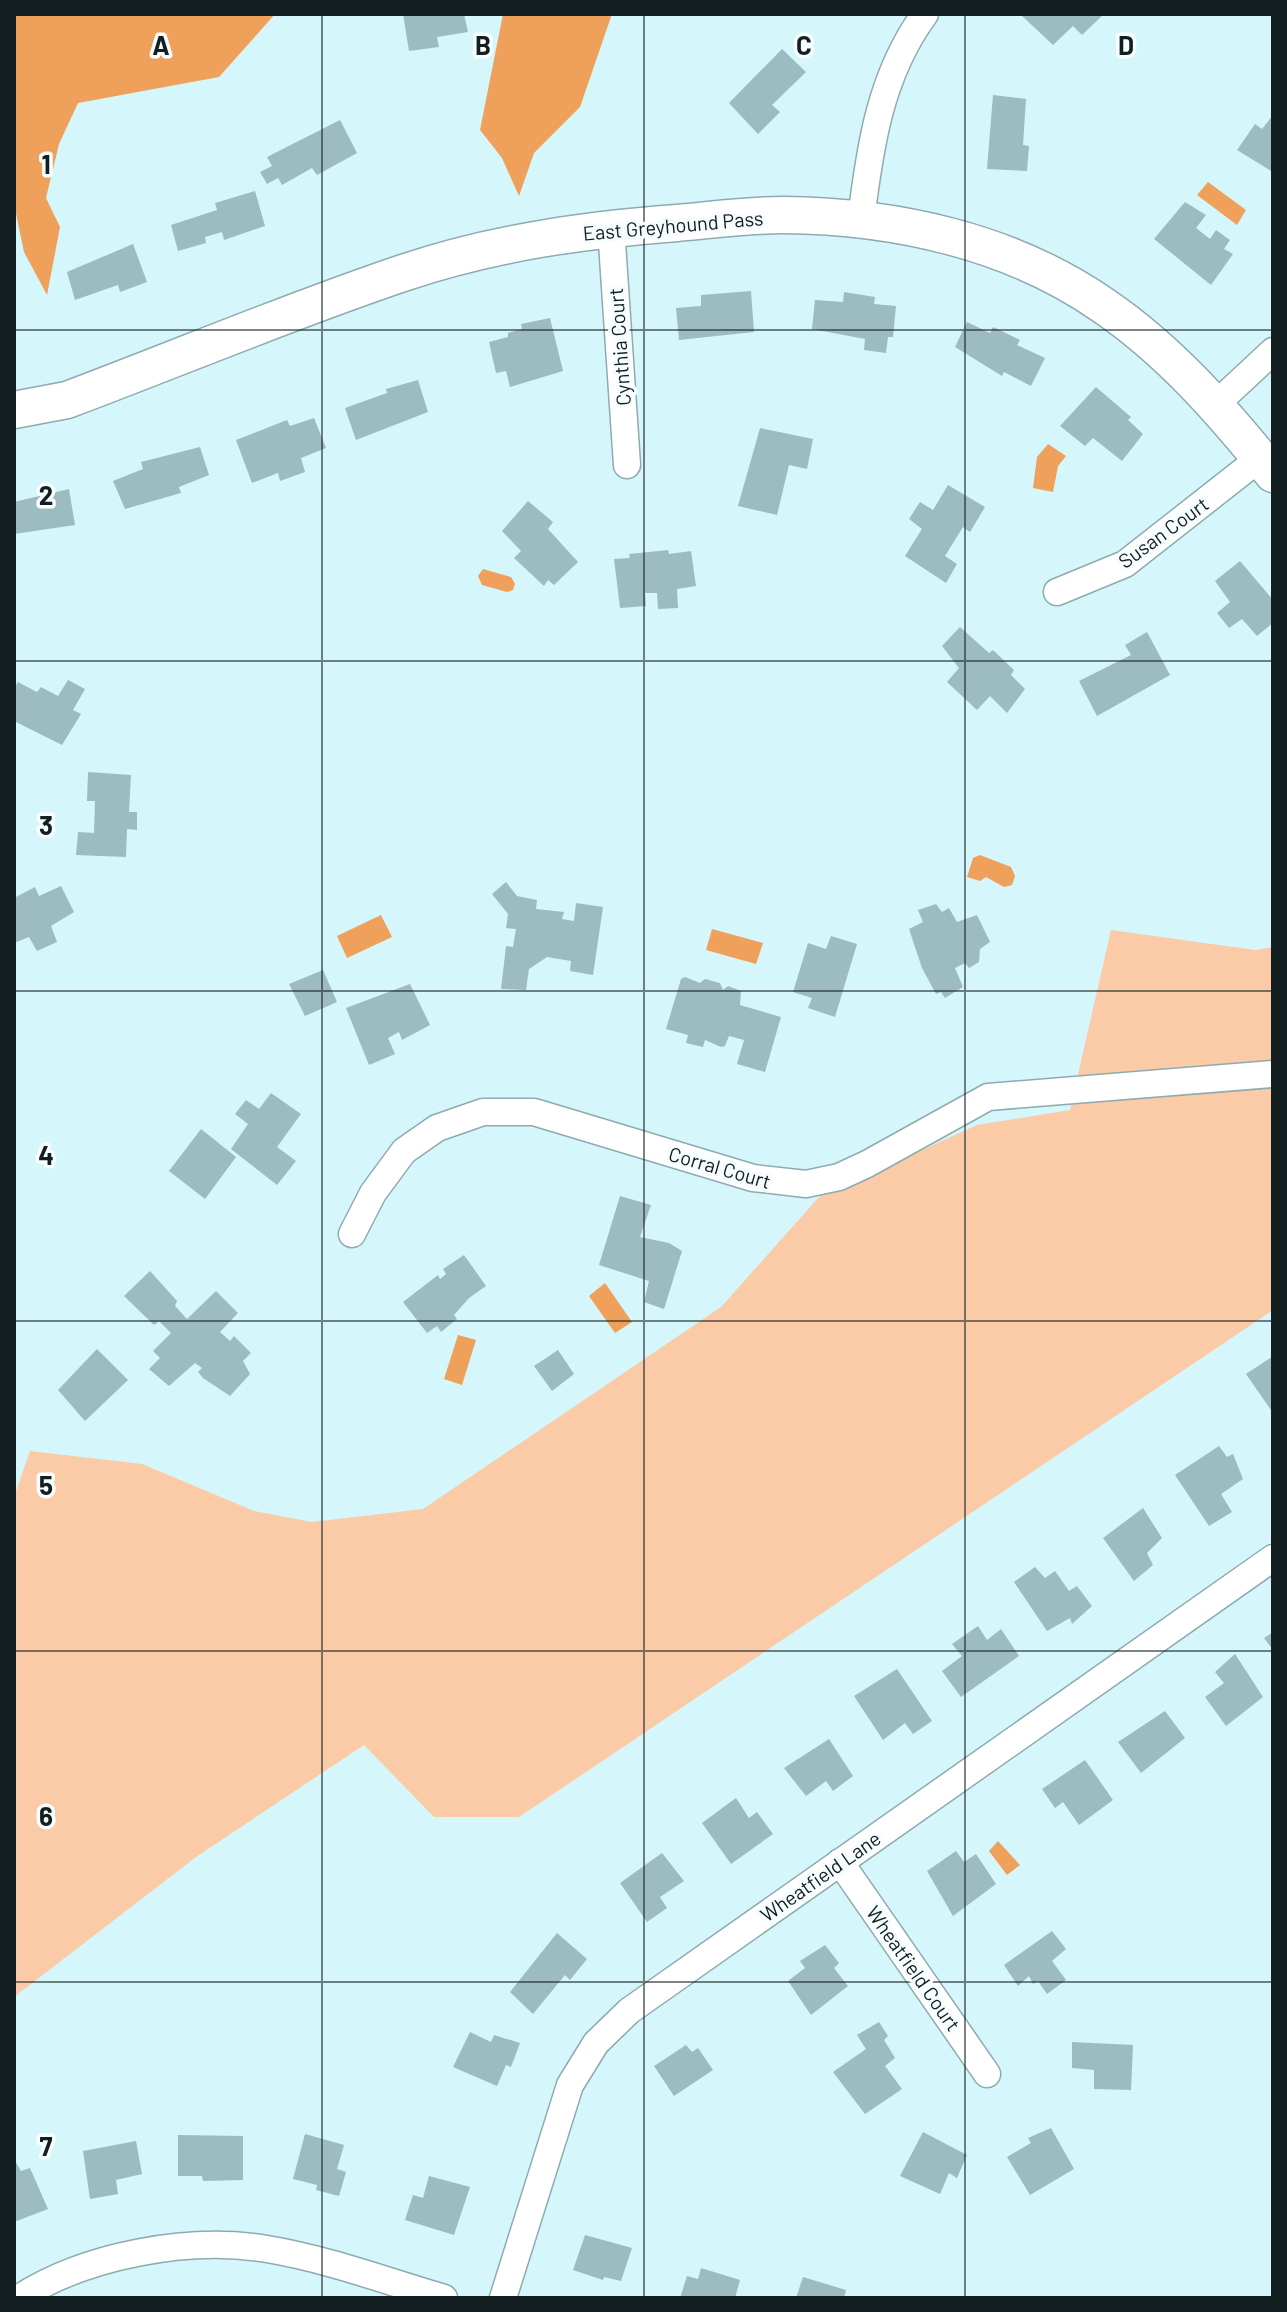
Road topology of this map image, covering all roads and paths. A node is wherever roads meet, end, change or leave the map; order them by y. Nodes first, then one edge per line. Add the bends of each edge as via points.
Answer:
1 (925, 14) edge
2 (861, 219) junction
3 (611, 228) junction
4 (1273, 351) edge
5 (1215, 405) junction
6 (14, 410) edge
7 (627, 465) dead end
8 (1267, 466) edge
9 (1057, 592) dead end
10 (1273, 1074) edge
11 (352, 1234) dead end
12 (1273, 1558) edge
13 (840, 1862) junction
14 (987, 2074) dead end
15 (19, 2298) edge
16 (444, 2298) edge
17 (503, 2298) edge

1 - 2 street via 881,100
2 - 3 street, East Greyhound Pass via 781,215
2 - 5 street, East Greyhound Pass via 952,235 1057,277 1138,331
3 - 6 street, East Greyhound Pass via 520,241 404,272 67,400
3 - 7 street, Cynthia Court
4 - 5 street
5 - 8 street, East Greyhound Pass
8 - 9 street, Susan Court via 1125,564
10 - 11 street, Corral Court via 988,1097 867,1164 806,1184 753,1178 534,1112 483,1112 437,1128 404,1151
12 - 13 street, Wheatfield Lane
13 - 14 street, Wheatfield Court
13 - 17 street, Wheatfield Lane via 629,2011 596,2043 570,2085
15 - 16 street via 94,2266 180,2248 221,2246 318,2261

